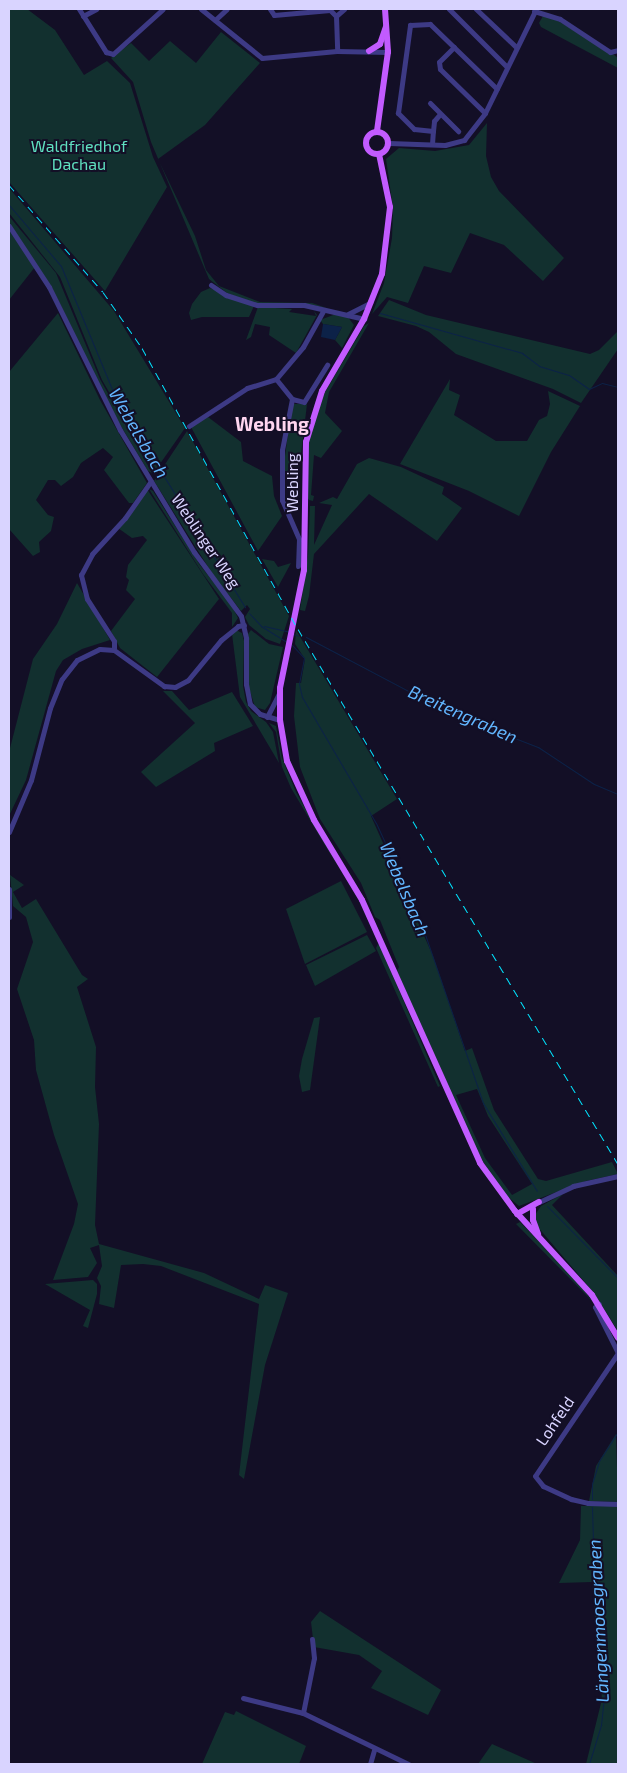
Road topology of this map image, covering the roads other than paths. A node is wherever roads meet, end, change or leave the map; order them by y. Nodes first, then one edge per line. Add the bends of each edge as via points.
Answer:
1 (79, 9) edge
2 (96, 9) edge
3 (163, 9) edge
4 (201, 9) edge
5 (227, 9) edge
6 (270, 9) edge
7 (344, 9) edge
8 (450, 9) edge
9 (476, 9) edge
10 (387, 10) edge
11 (535, 10) edge
12 (83, 16) junction
13 (336, 16) junction
14 (215, 20) junction
15 (388, 23) junction
16 (454, 47) junction
17 (516, 48) junction
18 (618, 50) edge
19 (337, 51) junction
20 (369, 51) junction
21 (388, 52) junction
22 (507, 67) junction
23 (497, 89) junction
24 (430, 103) dead end
25 (484, 113) junction
26 (440, 114) junction
27 (433, 131) junction
28 (458, 131) dead end
29 (378, 132) junction
30 (388, 143) junction
31 (432, 144) junction
32 (379, 154) junction
33 (9, 226) edge
34 (211, 285) dead end
35 (372, 301) junction
36 (323, 312) junction
37 (350, 313) junction
38 (364, 319) junction
39 (327, 366) dead end
40 (276, 379) junction
41 (292, 399) junction
42 (189, 426) dead end
43 (151, 481) junction
44 (298, 566) dead end
45 (244, 625) junction
46 (114, 650) junction
47 (280, 688) junction
48 (267, 717) junction
49 (280, 720) junction
50 (9, 832) edge
51 (9, 889) edge
52 (9, 918) edge
53 (618, 1176) edge
54 (539, 1202) junction
55 (533, 1209) junction
56 (519, 1216) junction
57 (539, 1238) junction
58 (599, 1304) junction
59 (618, 1338) edge
60 (618, 1504) edge
61 (312, 1639) dead end
62 (243, 1698) dead end
63 (303, 1713) junction
64 (374, 1750) junction
65 (370, 1764) edge
66 (408, 1764) edge

1 - 12 street
2 - 12 street
3 - 12 street via 125,45 110,54
4 - 14 street
5 - 14 street
6 - 13 street via 274,15 330,10
7 - 13 street
8 - 22 street
9 - 17 street
10 - 15 main road
11 - 17 street
11 - 18 street via 560,20 610,52
13 - 19 street
14 - 19 street via 262,58
15 - 20 main road via 382,40
15 - 21 main road
16 - 23 street
16 - 25 street via 438,65
16 - 27 street via 430,24 415,24 407,28 398,113 414,129
17 - 22 street
19 - 20 street
20 - 21 street
21 - 29 main road
22 - 23 street
23 - 25 street
24 - 26 street
25 - 31 street via 464,140
26 - 27 street via 434,121
26 - 28 street
27 - 31 street
29 - 30 main road via 386,136
29 - 32 main road via 368,136 366,144 369,150
30 - 31 street
30 - 32 main road via 386,150
32 - 35 main road, Webling via 389,193 389,221 382,274
33 - 43 street, Weblinger Weg via 49,287 109,409
34 - 36 street via 226,295 257,305 304,305
35 - 37 street
35 - 38 main road, Webling
36 - 37 street
36 - 40 street via 303,347
37 - 38 street
38 - 47 main road, Webling via 322,391 311,421 304,473 304,570
39 - 41 street via 307,401
40 - 41 street
40 - 42 street via 247,388
41 - 44 street, Webling via 282,450 282,500 299,539
43 - 45 street, Weblinger Weg
43 - 46 street via 125,518 92,554 81,575 87,599 114,641
45 - 46 street via 221,640 188,680 175,687 164,686
45 - 48 street via 247,693 255,710
46 - 50 street via 100,649 82,657 62,679 50,708 30,780
47 - 48 street
47 - 49 main road, Webling
48 - 49 street
49 - 56 main road, Webling via 287,761 300,793 362,900 468,1140 486,1172
51 - 52 street
53 - 54 street via 573,1186
54 - 55 main road
54 - 56 main road
55 - 56 main road
55 - 57 main road
56 - 57 main road, Webling
57 - 58 main road, Webling
58 - 59 main road, Webling
58 - 60 street, Lohfeld via 595,1307 618,1353 535,1476 543,1486 570,1498 588,1503
61 - 63 street via 314,1658
62 - 63 street
63 - 64 street
64 - 65 street
64 - 66 street

